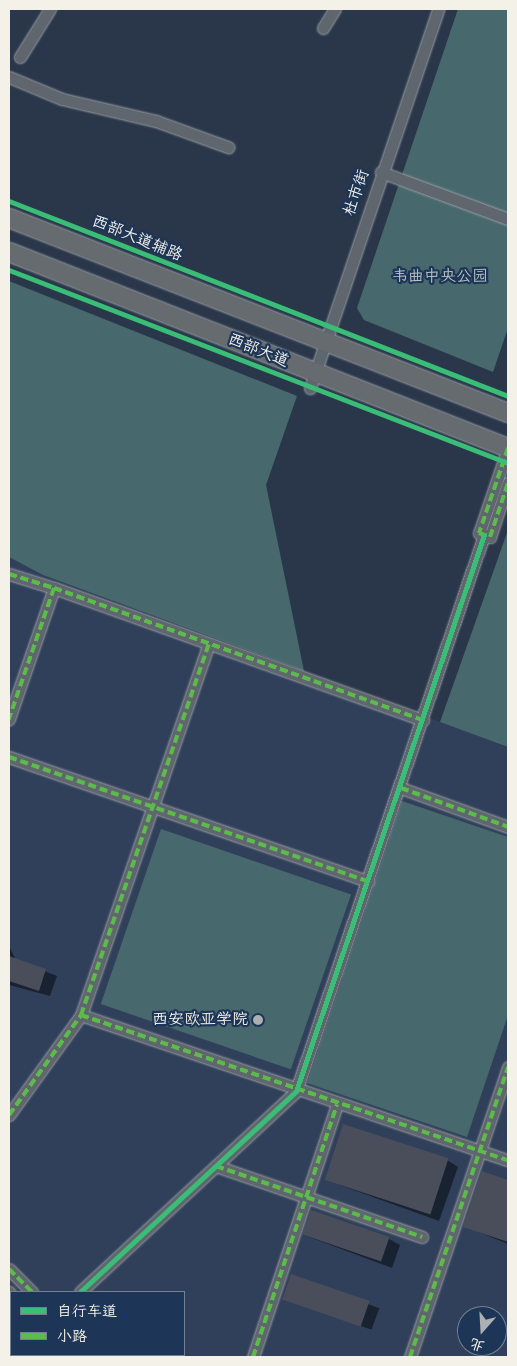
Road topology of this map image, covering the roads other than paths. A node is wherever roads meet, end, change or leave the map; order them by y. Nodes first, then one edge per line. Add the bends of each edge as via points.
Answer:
1 (50, 9) edge
2 (335, 9) edge
3 (438, 9) edge
4 (323, 28) dead end
5 (20, 57) dead end
6 (9, 77) edge
7 (228, 147) dead end
8 (381, 172) junction
9 (9, 218) edge
10 (508, 219) edge
11 (9, 252) edge
12 (325, 344) junction
13 (312, 381) junction
14 (508, 414) edge
15 (508, 448) edge
16 (508, 483) edge
17 (484, 535) junction
18 (9, 574) edge
19 (54, 588) junction
20 (209, 644) junction
21 (9, 719) edge
22 (423, 720) junction
23 (9, 757) edge
24 (401, 788) junction
25 (153, 807) junction
26 (508, 827) edge
27 (368, 881) junction
28 (81, 1015) junction
29 (508, 1068) edge
30 (296, 1091) junction
31 (338, 1105) junction
32 (9, 1115) edge
33 (479, 1154) junction
34 (508, 1160) edge
35 (216, 1166) junction
36 (306, 1197) junction
37 (422, 1237) dead end
38 (9, 1269) edge
39 (31, 1291) edge
40 (81, 1291) edge
41 (253, 1357) edge
42 (410, 1357) edge

1 - 5 street
2 - 4 street
3 - 8 street, 杜市街
6 - 7 street via 62,99 156,121
8 - 10 street
8 - 12 street, 杜市街
9 - 12 main road, 西部大道
11 - 13 main road, 西部大道
12 - 13 street, 杜市街
12 - 14 main road, 西部大道
13 - 15 main road, 西部大道
15 - 17 street via 479,533
16 - 17 street via 490,537
17 - 22 street
18 - 19 street
19 - 20 street
19 - 21 street
20 - 22 street
20 - 25 street
22 - 24 street
23 - 25 street
24 - 26 street
24 - 27 street
25 - 27 street
25 - 28 street
27 - 30 street
28 - 30 street
28 - 32 street
29 - 33 street
30 - 31 street
30 - 35 street
31 - 33 street
31 - 36 street
33 - 34 street
33 - 42 street
35 - 36 street
35 - 40 street
36 - 37 street
36 - 41 street
38 - 39 street

